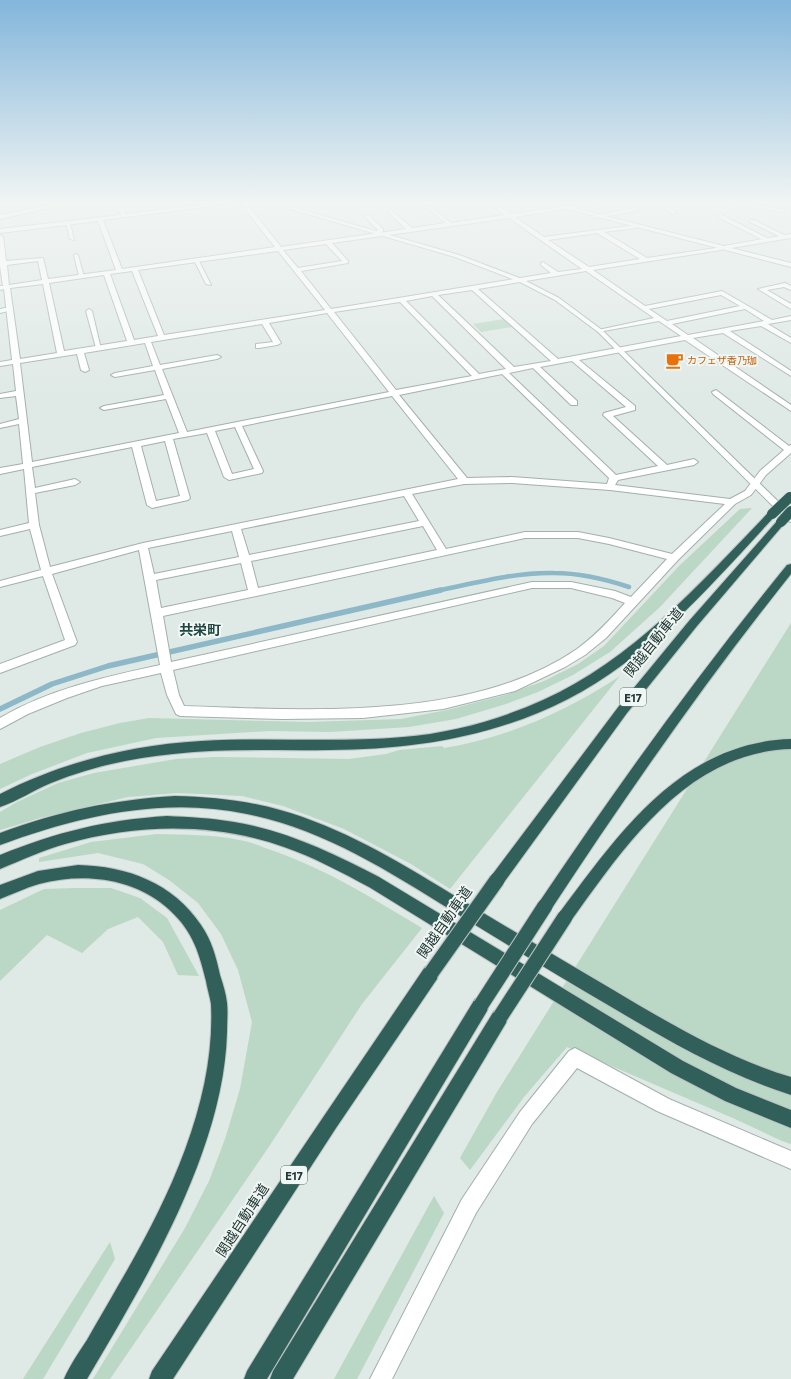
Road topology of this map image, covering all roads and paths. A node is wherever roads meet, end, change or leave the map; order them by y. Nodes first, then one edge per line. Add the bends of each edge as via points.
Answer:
1 (2, 268) edge
2 (43, 268) edge
3 (80, 268) edge
4 (139, 268) edge
5 (200, 268) edge
6 (306, 268) edge
7 (489, 268) edge
8 (549, 268) edge
9 (592, 268) edge
10 (134, 269) junction
11 (588, 269) junction
12 (296, 270) joint
13 (120, 271) joint
14 (106, 273) junction
15 (556, 274) junction
16 (82, 276) junction
17 (520, 280) junction
18 (47, 282) junction
19 (209, 284) dead end
20 (3, 288) edge
21 (472, 288) junction
22 (791, 288) edge
23 (432, 294) junction
24 (401, 299) junction
25 (747, 307) junction
26 (791, 307) edge
27 (644, 308) junction
28 (10, 309) junction
29 (0, 311) edge
30 (89, 311) dead end
31 (329, 311) junction
32 (791, 318) edge
33 (264, 321) junction
34 (664, 321) junction
35 (771, 322) junction
36 (762, 324) junction
37 (600, 331) junction
38 (725, 331) junction
39 (162, 338) junction
40 (688, 338) junction
41 (147, 340) junction
42 (791, 341) edge
43 (131, 343) junction
44 (259, 346) dead end
45 (99, 348) junction
46 (620, 350) junction
47 (80, 351) junction
48 (61, 354) junction
49 (217, 357) dead end
50 (574, 359) junction
51 (16, 362) junction
52 (557, 362) junction
53 (0, 364) edge
54 (535, 366) junction
55 (158, 367) junction
56 (85, 370) dead end
57 (512, 370) junction
58 (504, 372) junction
59 (791, 374) edge
60 (115, 375) dead end
61 (478, 377) junction
62 (716, 392) dead end
63 (20, 393) junction
64 (395, 394) junction
65 (0, 396) edge
66 (170, 396) junction
67 (574, 402) dead end
68 (104, 408) dead end
69 (791, 409) edge
70 (23, 421) junction
71 (238, 425) junction
72 (0, 426) edge
73 (211, 431) junction
74 (184, 435) junction
75 (168, 438) junction
76 (136, 445) junction
77 (790, 449) edge
78 (694, 462) dead end
79 (28, 466) junction
80 (665, 468) junction
81 (0, 472) edge
82 (464, 481) junction
83 (75, 482) dead end
84 (612, 483) junction
85 (755, 483) junction
86 (31, 491) junction
87 (407, 493) junction
88 (790, 497) edge
89 (732, 502) junction
90 (791, 511) edge
91 (781, 518) edge
92 (425, 523) junction
93 (34, 525) junction
94 (236, 527) junction
95 (0, 533) edge
96 (143, 546) junction
97 (443, 552) junction
98 (674, 558) junction
99 (245, 559) junction
100 (791, 567) edge
101 (46, 571) junction
102 (151, 578) junction
103 (0, 584) edge
104 (254, 592) junction
105 (632, 602) junction
106 (157, 613) junction
107 (167, 667) junction
108 (0, 669) edge
109 (0, 724) edge
110 (791, 744) edge
111 (0, 801) edge
112 (0, 839) edge
113 (0, 862) edge
114 (0, 892) edge
115 (791, 1086) edge
116 (791, 1118) edge
117 (791, 1160) edge
118 (75, 1379) edge
119 (160, 1379) edge
120 (255, 1379) edge
121 (281, 1379) edge
122 (381, 1379) edge

1 - 20 street
2 - 18 street
3 - 16 lane
4 - 10 street
5 - 19 lane
6 - 12 street
7 - 17 street
8 - 15 street
9 - 11 street
10 - 13 street
10 - 39 street
11 - 15 street
11 - 27 street
12 - 31 street
13 - 14 street
14 - 16 street
14 - 43 street
15 - 17 street
16 - 18 street
17 - 21 street
17 - 37 street via 557,299
18 - 20 street
18 - 48 street
20 - 28 street
21 - 23 street
21 - 52 street
22 - 26 street via 785,285 761,289
23 - 24 street
23 - 57 street
24 - 31 street
24 - 61 street
25 - 27 street via 722,293
25 - 34 street
25 - 35 street
27 - 34 street
28 - 29 lane
28 - 51 street
30 - 45 lane
31 - 33 street
31 - 64 street
32 - 35 street
33 - 39 street
33 - 44 street via 277,343
34 - 37 street
34 - 40 street
35 - 36 street
36 - 38 street
36 - 42 street
37 - 46 street
38 - 40 street
38 - 59 street
39 - 41 street
40 - 46 street
40 - 69 street
41 - 43 street
41 - 55 street
43 - 45 street
45 - 47 street
46 - 50 street
46 - 85 street
47 - 48 street
47 - 56 street
48 - 51 street
49 - 55 street
50 - 52 street
50 - 80 street via 632,408 607,415
51 - 53 street
51 - 63 street
52 - 54 street
54 - 57 street
54 - 67 street
55 - 60 street
55 - 66 street
57 - 58 street
58 - 61 street
58 - 84 street
61 - 64 street
62 - 77 street
63 - 65 street
63 - 70 street
64 - 71 street
64 - 82 street
66 - 68 street
66 - 74 street
70 - 72 street
70 - 79 street
71 - 73 street
71 - 73 street via 259,471 229,477
73 - 74 street
74 - 75 street
75 - 76 street
75 - 76 street via 185,498 152,505
76 - 79 street
77 - 85 street
78 - 80 street
79 - 81 street
79 - 86 street
80 - 84 street
82 - 84 street
82 - 87 street
83 - 86 street
84 - 89 street
85 - 89 street via 748,493
85 - 91 street
86 - 93 street
87 - 92 street
87 - 94 street
88 - 91 highway, bridge
89 - 98 street
90 - 91 highway, 関越自動車道 / E17, bridge
91 - 111 highway via 622,660 566,695 505,720 441,736 406,741 203,746 134,754 100,760 70,770
91 - 119 highway, 関越自動車道 / E17, bridge via 641,686 563,788 431,973
92 - 97 street
92 - 99 street
93 - 95 street
93 - 101 street
94 - 96 street
94 - 99 street
96 - 101 street
96 - 102 street
97 - 98 street via 525,535 550,534 578,535
97 - 104 street
98 - 105 street
99 - 102 street
99 - 104 street
100 - 120 highway, bridge via 746,622 609,809 481,1005
101 - 103 street
101 - 108 street via 72,642
102 - 106 street
104 - 106 street
105 - 107 street via 615,595 571,585 532,585
105 - 107 street via 602,635 561,664 511,688 444,704 328,715 180,711 175,704
106 - 107 street
107 - 109 street via 102,682 62,695
110 - 121 highway, bridge via 741,752 718,760 683,782 638,823 565,916 500,1017
112 - 115 highway via 38,824 101,808 131,804 220,804 280,816 346,841 387,862 598,991 684,1040 733,1064
113 - 116 highway via 26,850 82,833 146,823 207,824 268,835 322,855 361,875 677,1067 731,1095
114 - 118 highway via 33,879 77,872 122,875 143,882 179,908 193,926 213,969 218,997 220,1026 217,1060 198,1139 157,1234
117 - 122 street via 663,1106 575,1057 526,1118 469,1206

